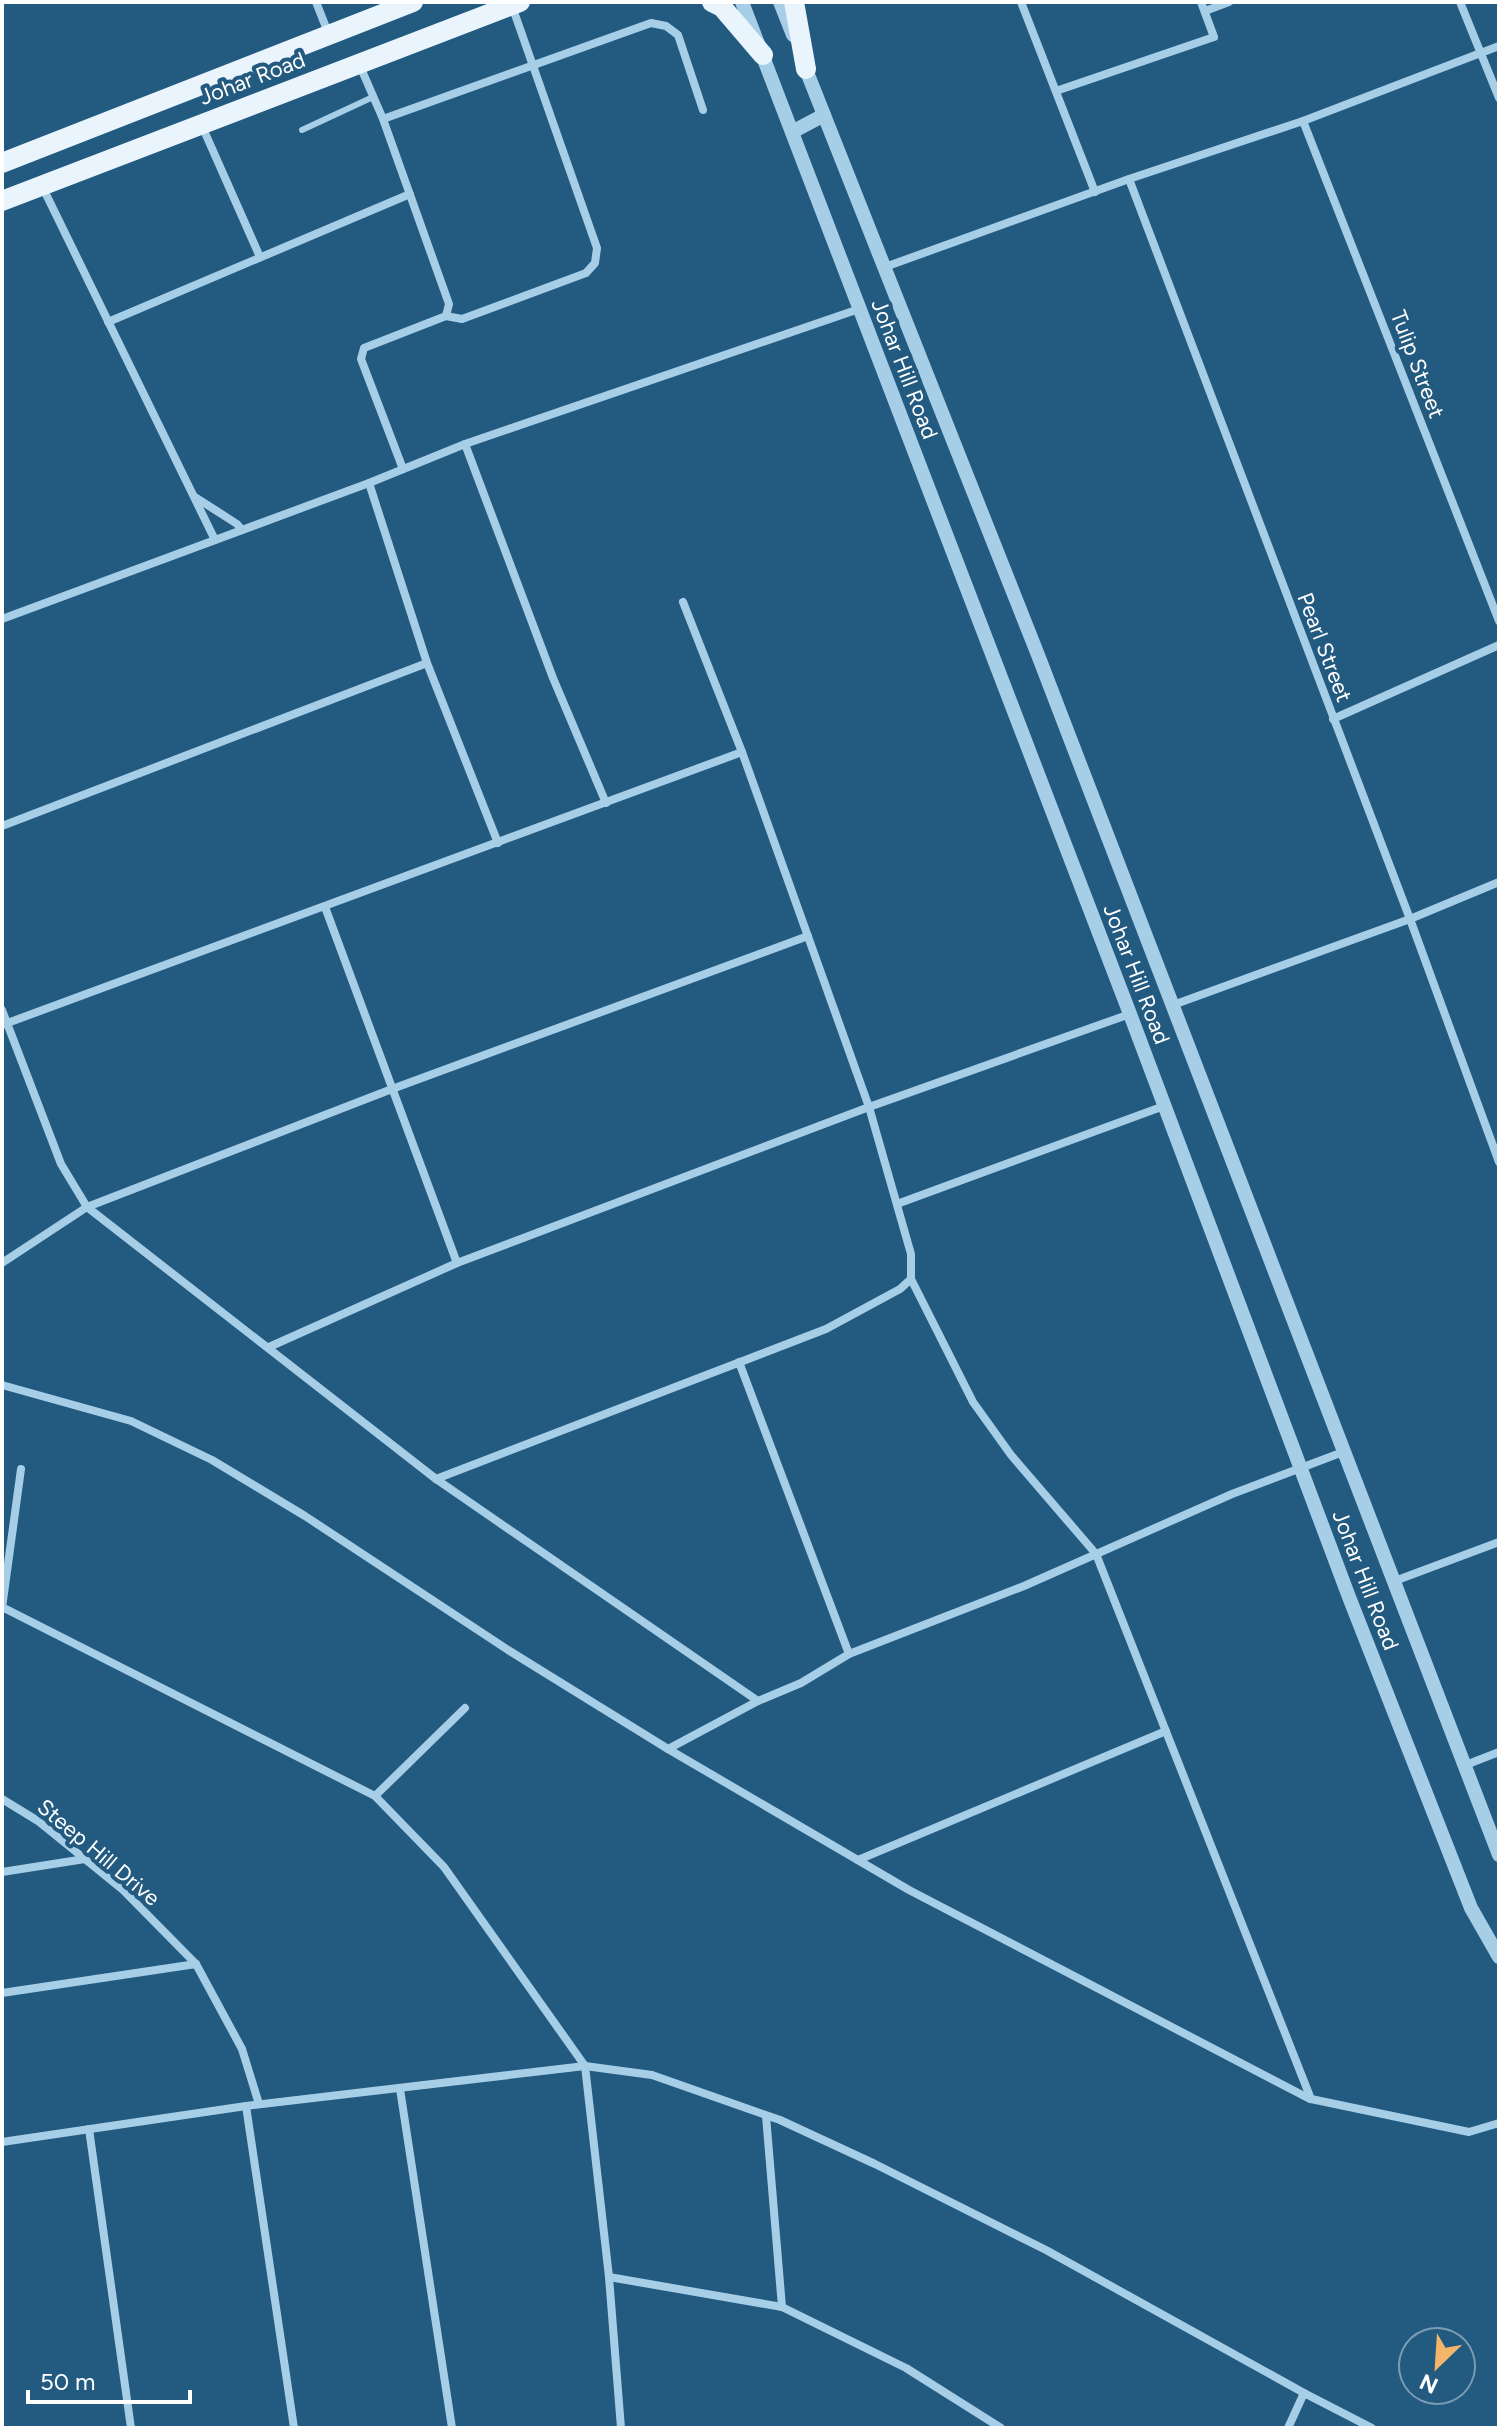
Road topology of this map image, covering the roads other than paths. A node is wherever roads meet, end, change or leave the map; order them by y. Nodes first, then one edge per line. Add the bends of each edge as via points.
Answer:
1 (316, 2) edge
2 (413, 2) edge
3 (712, 2) edge
4 (742, 2) edge
5 (780, 2) edge
6 (794, 2) edge
7 (1021, 2) edge
8 (1229, 2) edge
9 (1460, 2) edge
10 (516, 4) edge
11 (1203, 6) edge
12 (329, 35) junction
13 (1499, 46) edge
14 (1481, 53) junction
15 (763, 55) junction
16 (358, 63) junction
17 (535, 67) junction
18 (806, 69) junction
19 (1056, 91) junction
20 (373, 97) junction
21 (1499, 98) edge
22 (703, 110) dead end
23 (824, 115) junction
24 (383, 119) junction
25 (1303, 121) junction
26 (201, 124) junction
27 (302, 130) dead end
28 (792, 132) junction
29 (2, 163) edge
30 (1129, 179) junction
31 (42, 186) junction
32 (1095, 192) junction
33 (410, 194) junction
34 (2, 201) edge
35 (260, 257) junction
36 (885, 267) junction
37 (859, 309) junction
38 (446, 316) junction
39 (108, 322) junction
40 (465, 444) junction
41 (403, 469) junction
42 (369, 483) junction
43 (194, 497) junction
44 (242, 530) junction
45 (215, 540) junction
46 (683, 602) dead end
47 (2, 619) edge
48 (1499, 621) edge
49 (1499, 645) edge
50 (427, 663) junction
51 (1333, 719) junction
52 (742, 752) junction
53 (606, 803) junction
54 (2, 826) edge
55 (498, 843) junction
56 (1499, 882) edge
57 (325, 907) junction
58 (1410, 919) junction
59 (808, 936) junction
60 (1173, 1005) junction
61 (2, 1010) edge
62 (1130, 1014) junction
63 (5, 1024) edge
64 (392, 1089) junction
65 (1164, 1106) junction
66 (869, 1107) junction
67 (1499, 1162) edge
68 (897, 1204) junction
69 (87, 1207) junction
70 (2, 1263) edge
71 (457, 1263) junction
72 (911, 1279) junction
73 (269, 1347) junction
74 (739, 1362) junction
75 (2, 1385) edge
76 (1343, 1452) junction
77 (21, 1469) dead end
78 (1300, 1469) junction
79 (436, 1479) junction
80 (1499, 1542) edge
81 (1096, 1554) junction
82 (1392, 1582) junction
83 (2, 1608) edge
84 (849, 1654) junction
85 (758, 1701) junction
86 (465, 1708) dead end
87 (1166, 1731) junction
88 (668, 1749) junction
89 (1499, 1752) edge
90 (1463, 1766) junction
91 (375, 1796) junction
92 (2, 1799) edge
93 (1499, 1855) edge
94 (85, 1859) junction
95 (858, 1860) junction
96 (2, 1872) edge
97 (1499, 1957) edge
98 (196, 1964) junction
99 (2, 1993) edge
100 (585, 2066) junction
101 (400, 2089) junction
102 (1311, 2099) junction
103 (259, 2104) junction
104 (246, 2106) junction
105 (766, 2116) junction
106 (1499, 2123) edge
107 (89, 2129) junction
108 (2, 2142) edge
109 (609, 2277) junction
110 (782, 2307) junction
111 (1304, 2393) junction
112 (131, 2428) edge
113 (294, 2428) edge
114 (452, 2428) edge
115 (621, 2428) edge
116 (1001, 2428) edge
117 (1288, 2428) edge
118 (1372, 2428) edge

1 - 12 street
2 - 12 main road, Johar Road
3 - 15 main road
4 - 15 street, Johar Hill Road
5 - 18 street, Johar Hill Road
6 - 18 main road
7 - 19 street
8 - 11 street
9 - 14 street
10 - 16 main road, Johar Road
10 - 17 street
11 - 19 street via 1214,37
12 - 29 main road, Johar Road
13 - 14 street
14 - 21 street
14 - 25 street
15 - 28 street, Johar Hill Road
16 - 20 street
16 - 26 main road, Johar Road
17 - 22 street via 651,23 666,26 678,35
17 - 24 street
17 - 38 street via 597,248 595,263 586,273 462,319
18 - 23 street, Johar Hill Road
19 - 32 street
20 - 24 street
20 - 27 lane
23 - 28 street
23 - 36 street, Johar Hill Road
24 - 33 street
25 - 30 street
25 - 48 street, Tulip Street
26 - 31 main road, Johar Road
26 - 35 street
28 - 37 street, Johar Hill Road
30 - 32 street
30 - 51 street, Pearl Street
31 - 34 main road, Johar Road
31 - 39 street
32 - 36 street
33 - 35 street
33 - 38 street via 449,304
35 - 39 street
36 - 60 street, Johar Hill Road
37 - 40 street
37 - 62 street, Johar Hill Road
38 - 41 street via 364,348 361,359
39 - 43 street
40 - 41 street
40 - 53 street
41 - 42 street
42 - 44 street
42 - 50 street
43 - 44 street
43 - 45 street
44 - 45 street
45 - 47 street
46 - 52 street
49 - 51 street
50 - 54 street
50 - 55 street
51 - 58 street, Pearl Street
52 - 53 street
52 - 59 street
53 - 55 street
55 - 57 street
56 - 58 street
57 - 63 street
57 - 64 street
58 - 60 street
58 - 67 street, Pearl Street
59 - 64 street
59 - 66 street
60 - 76 street, Johar Hill Road
61 - 63 street
62 - 65 street, Johar Hill Road
62 - 66 street
63 - 69 street via 61,1164
64 - 69 street
64 - 71 street
65 - 68 street
65 - 78 street, Johar Hill Road
66 - 68 street
66 - 71 street
68 - 72 street via 911,1254
69 - 70 street
69 - 73 street
71 - 73 street
72 - 74 street via 826,1329
72 - 81 street via 973,1402
73 - 79 street
74 - 79 street
74 - 84 street
75 - 88 street via 131,1421 212,1460
76 - 78 street
76 - 82 street, Johar Hill Road
77 - 83 street
78 - 81 street
78 - 97 street, Johar Hill Road via 1471,1908
79 - 85 street
80 - 82 street
81 - 84 street
81 - 87 street
82 - 90 street, Johar Hill Road
83 - 91 street
84 - 85 street
85 - 88 street
86 - 91 street
87 - 95 street
87 - 102 street
88 - 95 street
89 - 90 street
90 - 93 street, Johar Hill Road
91 - 100 street via 444,1867
92 - 94 street, Steep Hill Drive
94 - 96 street
94 - 98 street, Steep Hill Drive
95 - 102 street
98 - 99 street
98 - 103 street, Steep Hill Drive via 242,2049
100 - 101 street
100 - 105 street via 652,2075
100 - 109 street
101 - 103 street
101 - 114 street
102 - 106 street via 1469,2132
103 - 104 street
104 - 107 street
104 - 113 street
105 - 110 street
105 - 111 street via 1046,2250
107 - 108 street
107 - 112 street
109 - 110 street
109 - 115 street
110 - 116 street via 906,2368
111 - 117 street
111 - 118 street

